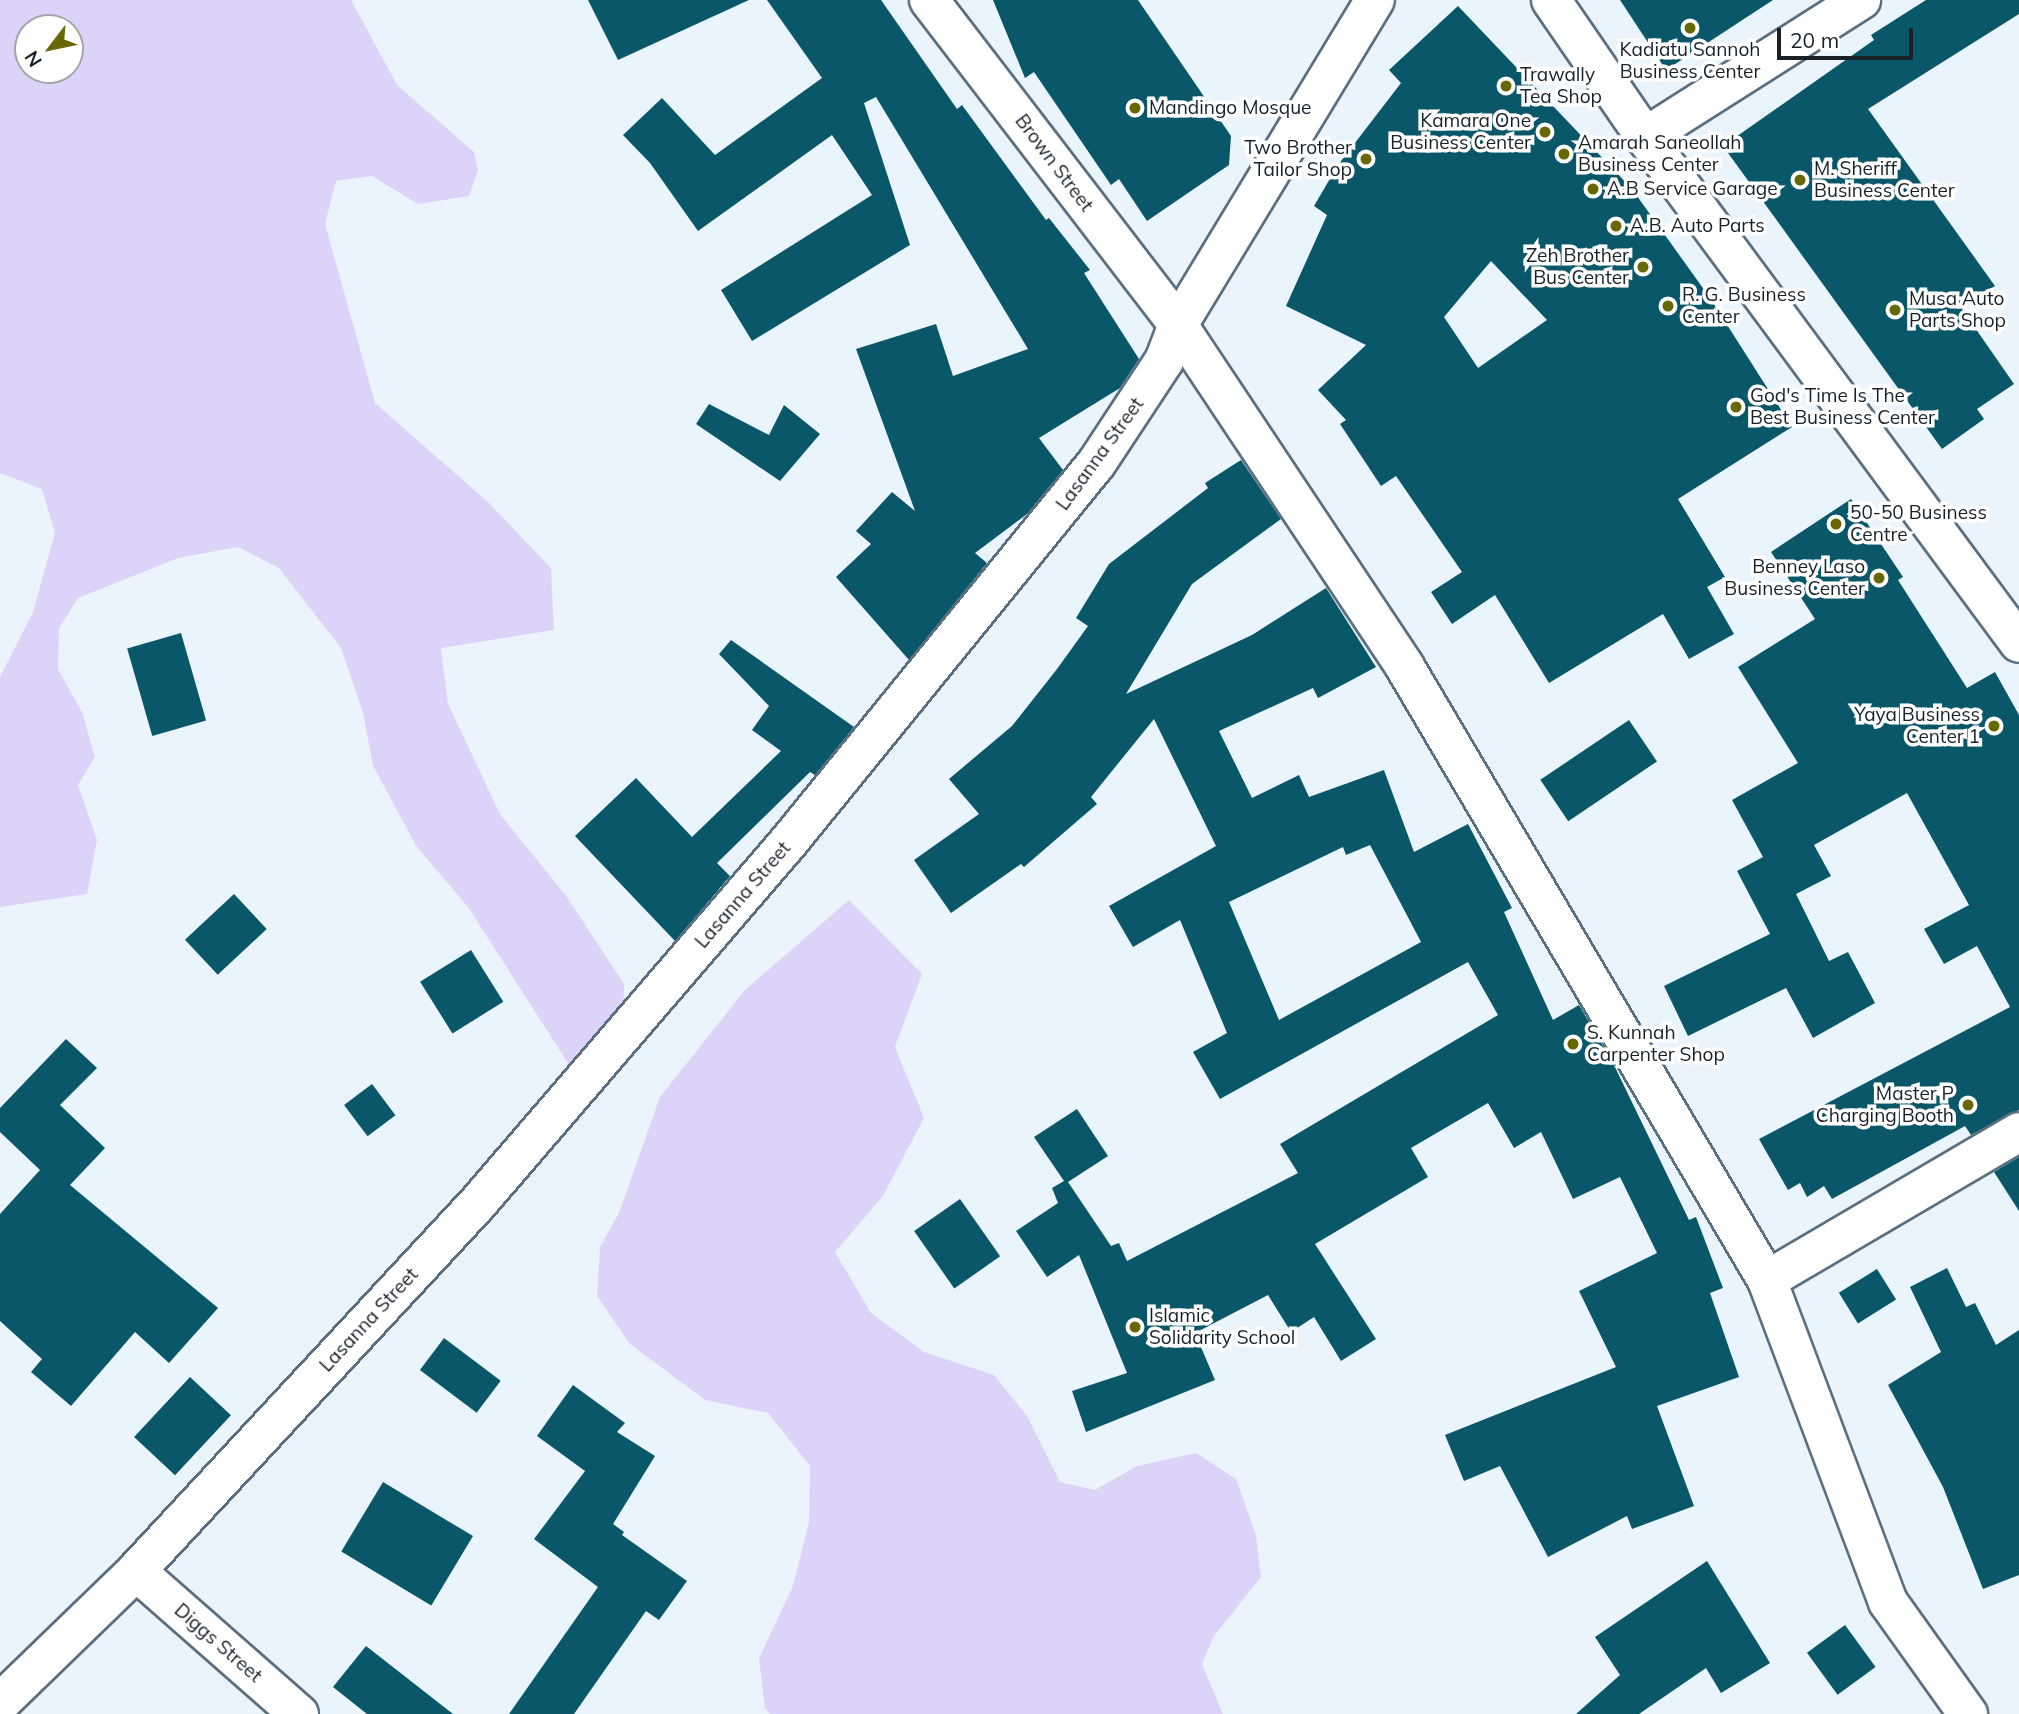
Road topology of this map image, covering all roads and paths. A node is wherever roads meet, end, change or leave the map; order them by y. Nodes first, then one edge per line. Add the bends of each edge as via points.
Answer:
1 (929, 0) edge
2 (1375, 0) edge
3 (1551, 0) edge
4 (1861, 0) edge
5 (1645, 136) junction
6 (1178, 325) junction
7 (2019, 643) edge
8 (2019, 1132) edge
9 (1767, 1280) junction
10 (136, 1571) junction
11 (0, 1703) edge
12 (299, 1714) edge
13 (1968, 1714) edge

1 - 6 street, Brown Street
2 - 6 street, Lasanna Street
3 - 5 street
4 - 5 street
5 - 7 street
6 - 9 street, Brown Street via 1405,667
6 - 10 street, Lasanna Street via 1158,372 1096,464 791,839 478,1203
8 - 9 street
9 - 13 street, Brown Street via 1888,1602
10 - 11 street, Lasanna Street
10 - 12 street, Diggs Street

